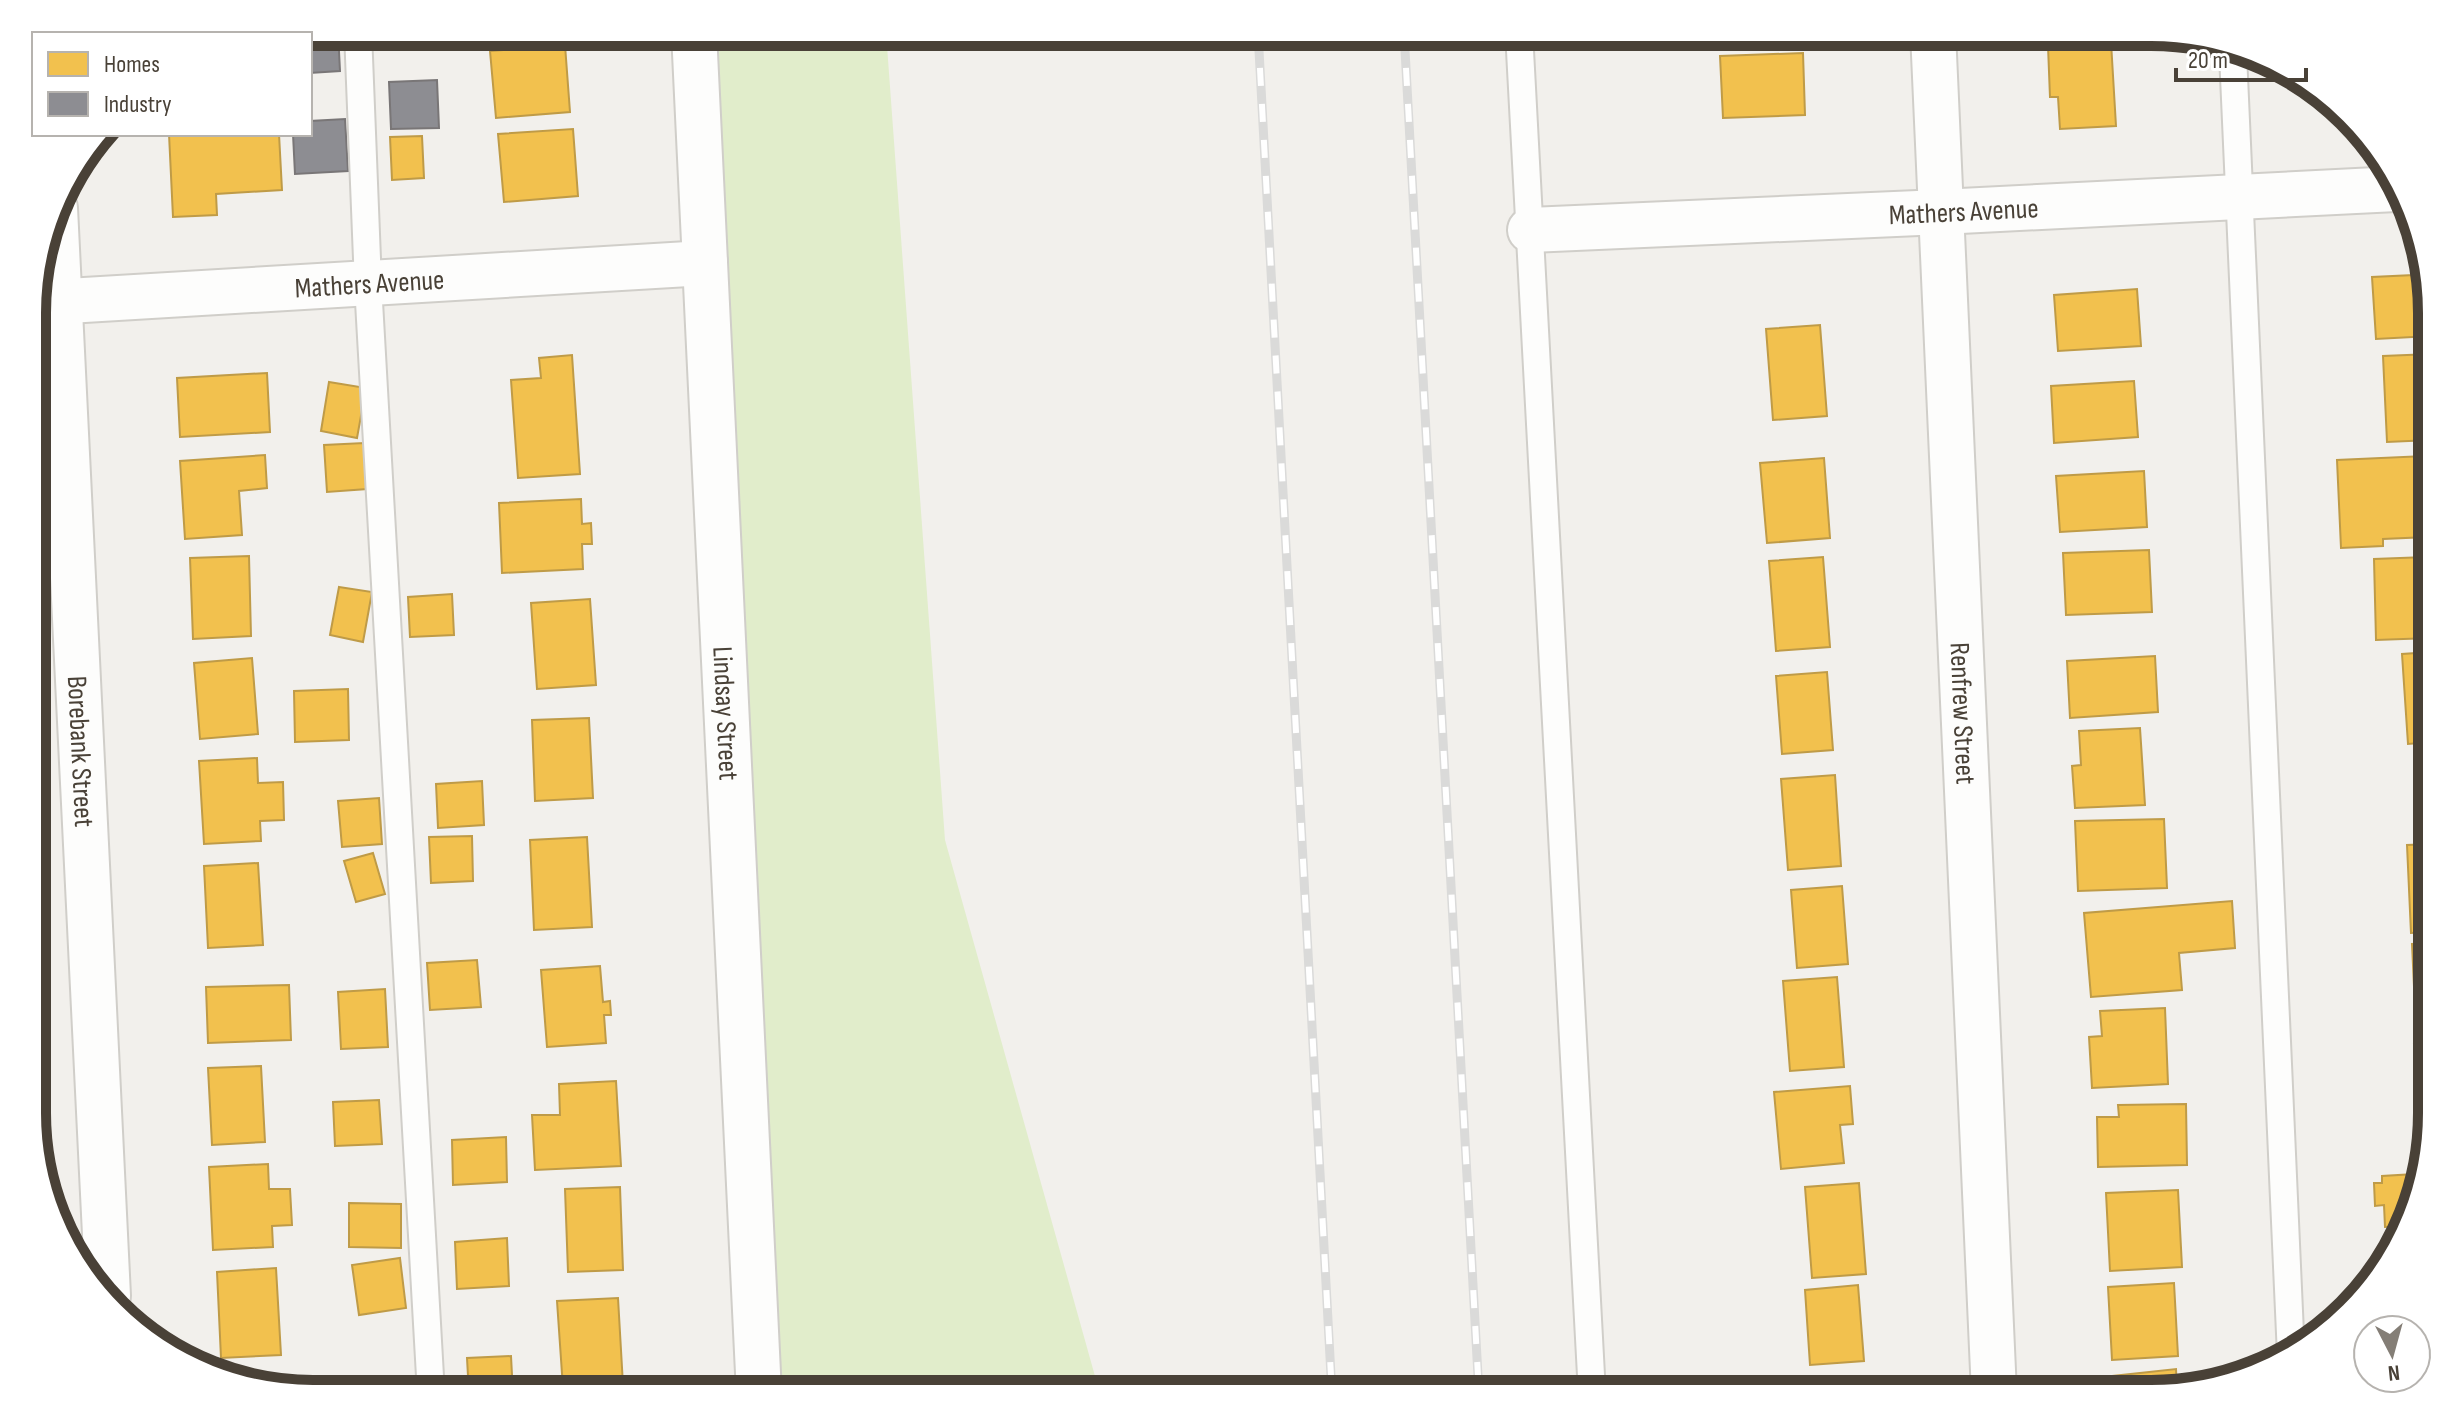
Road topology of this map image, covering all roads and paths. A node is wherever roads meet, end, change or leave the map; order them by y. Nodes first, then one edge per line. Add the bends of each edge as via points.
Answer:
1 (1520, 46) edge
2 (1934, 46) edge
3 (359, 47) edge
4 (695, 47) edge
5 (2233, 59) edge
6 (2387, 189) edge
7 (2239, 197) junction
8 (1941, 212) junction
9 (1530, 230) junction
10 (705, 263) junction
11 (50, 269) edge
12 (368, 284) junction
13 (47, 302) edge
14 (107, 1283) edge
15 (2290, 1341) edge
16 (1591, 1379) edge
17 (1993, 1379) edge
18 (430, 1380) edge
19 (758, 1380) edge

1 - 9 lane
2 - 8 street, Renfrew Street
3 - 12 lane
4 - 10 street, Lindsay Street
5 - 7 lane
6 - 7 street, Mathers Avenue
7 - 8 street, Mathers Avenue
7 - 15 lane
8 - 9 street, Mathers Avenue
8 - 17 street, Renfrew Street
9 - 16 lane
10 - 12 street, Mathers Avenue
10 - 19 street, Lindsay Street
11 - 13 street, Borebank Street
12 - 13 street, Mathers Avenue
12 - 18 lane
13 - 14 street, Borebank Street

